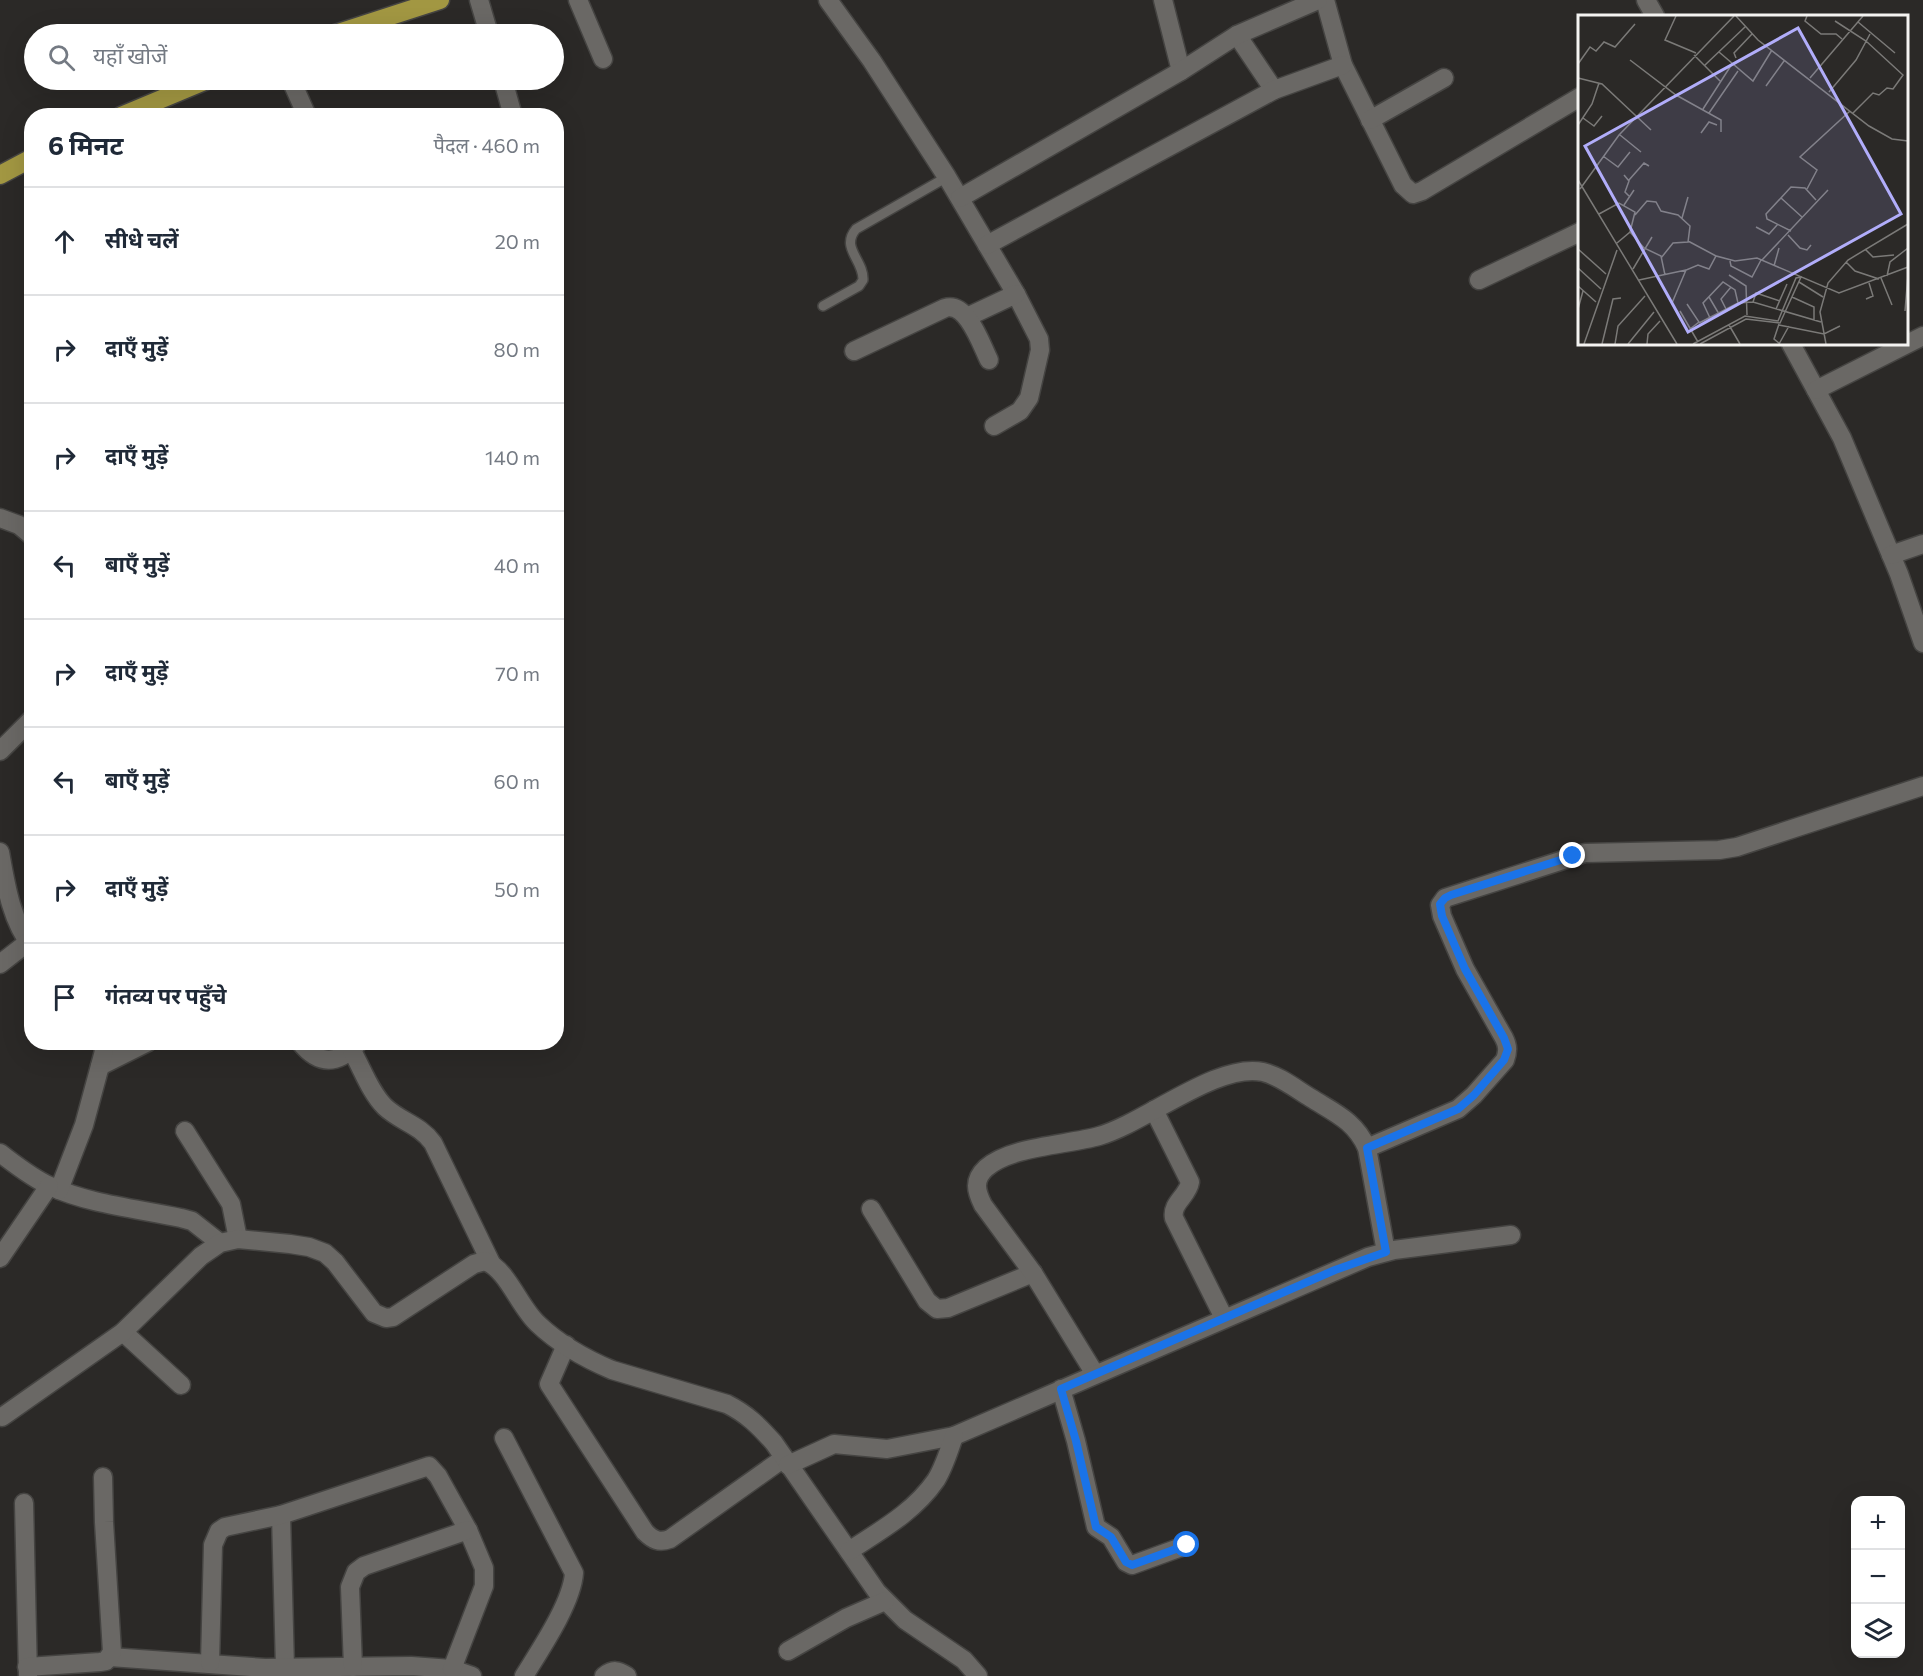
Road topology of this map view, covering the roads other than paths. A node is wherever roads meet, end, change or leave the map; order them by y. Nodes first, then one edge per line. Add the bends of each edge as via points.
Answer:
1 (440, 0) edge
2 (479, 0) edge
3 (578, 0) edge
4 (828, 0) edge
5 (1163, 0) edge
6 (1318, 0) edge
7 (1325, 0) edge
8 (1646, 0) edge
9 (1654, 15) edge
10 (366, 24) edge
11 (486, 24) edge
12 (1237, 35) junction
13 (603, 59) dead end
14 (1343, 66) junction
15 (1182, 71) junction
16 (1444, 78) dead end
17 (183, 90) edge
18 (295, 90) edge
19 (505, 90) edge
20 (1274, 90) junction
21 (1578, 98) edge
22 (140, 108) edge
23 (303, 108) edge
24 (511, 108) edge
25 (1370, 120) junction
26 (24, 162) edge
27 (0, 175) edge
28 (947, 177) junction
29 (960, 198) junction
30 (1578, 233) edge
31 (987, 245) junction
32 (1479, 280) dead end
33 (1016, 294) junction
34 (823, 306) dead end
35 (967, 317) junction
36 (1923, 336) edge
37 (1908, 344) edge
38 (1792, 345) edge
39 (1905, 345) edge
40 (854, 351) dead end
41 (989, 360) dead end
42 (1816, 390) junction
43 (994, 426) dead end
44 (0, 518) edge
45 (24, 529) edge
46 (1923, 544) edge
47 (1891, 555) junction
48 (1923, 643) edge
49 (24, 727) edge
50 (0, 751) edge
51 (1923, 786) edge
52 (0, 852) edge
53 (24, 932) edge
54 (24, 947) edge
55 (0, 964) edge
56 (104, 1050) edge
57 (132, 1050) edge
58 (308, 1050) edge
59 (352, 1050) edge
60 (357, 1050) edge
61 (100, 1066) junction
62 (1155, 1110) junction
63 (185, 1131) dead end
64 (1367, 1148) junction
65 (0, 1153) edge
66 (54, 1188) junction
67 (871, 1209) dead end
68 (1511, 1235) dead end
69 (229, 1241) junction
70 (1386, 1252) junction
71 (0, 1258) edge
72 (491, 1263) junction
73 (1032, 1273) junction
74 (1224, 1318) junction
75 (123, 1332) junction
76 (566, 1345) junction
77 (1095, 1374) junction
78 (181, 1384) dead end
79 (1061, 1389) junction
80 (2, 1417) dead end
81 (954, 1436) junction
82 (504, 1438) dead end
83 (786, 1462) junction
84 (103, 1477) dead end
85 (24, 1503) dead end
86 (281, 1515) junction
87 (468, 1530) junction
88 (1187, 1545) dead end
89 (849, 1551) junction
90 (885, 1601) junction
91 (788, 1651) dead end
92 (110, 1657) junction
93 (210, 1663) junction
94 (353, 1667) junction
95 (285, 1668) junction
96 (452, 1669) junction
97 (27, 1672) edge
98 (472, 1676) edge
99 (524, 1676) edge
100 (604, 1676) edge
101 (627, 1676) edge
102 (978, 1676) edge

1 - 10 highway
2 - 11 street
3 - 13 street
4 - 28 street
5 - 15 street
6 - 12 street
7 - 14 street
8 - 9 street
12 - 15 street
12 - 20 street
14 - 20 street
14 - 25 street
15 - 29 street
16 - 25 street
17 - 22 highway
18 - 23 street
19 - 24 street
20 - 31 street
21 - 25 street via 1416,193 1403,185
26 - 27 highway
28 - 29 street
28 - 34 lane via 856,229 849,243 863,280
29 - 31 street
30 - 32 street
31 - 33 street
33 - 35 street
33 - 43 street via 1039,339 1040,350 1025,405
35 - 40 street via 950,307
35 - 41 street
36 - 37 street
38 - 42 street
39 - 42 street
42 - 47 street via 1842,438
44 - 45 street
46 - 47 street
47 - 48 street
49 - 50 street
51 - 64 street via 1737,847 1585,853 1445,898 1440,904 1442,916 1465,969 1507,1044 1507,1054 1458,1109
52 - 53 street via 12,909
54 - 55 street
56 - 61 street
57 - 61 street
58 - 59 street via 326,1060 343,1057
60 - 72 street via 379,1100 394,1114 420,1128 433,1143
61 - 66 street via 84,1125
62 - 64 street via 1235,1072 1262,1072 1340,1116 1361,1134
62 - 73 street via 1099,1137 1019,1152 993,1163 980,1175 976,1190 982,1205
62 - 74 street via 1190,1182 1174,1208 1174,1218
63 - 69 street via 231,1204
64 - 70 street
65 - 66 street
66 - 69 street via 78,1197 192,1221
66 - 71 street
67 - 73 street via 927,1302 938,1309
68 - 70 street
69 - 72 street via 290,1244 325,1253 374,1312 386,1318 474,1264
69 - 75 street via 201,1256
70 - 74 street
72 - 76 street via 537,1324
73 - 77 street
74 - 77 street
75 - 78 street
75 - 80 street
76 - 83 street via 612,1371 704,1396 744,1413
76 - 83 street via 549,1384 645,1532 655,1540 670,1539
77 - 79 street
79 - 81 street
79 - 88 street via 1096,1527 1111,1537 1132,1565
81 - 83 street via 887,1449 834,1444
81 - 89 street via 937,1478 916,1504
82 - 99 street via 574,1573 550,1634
83 - 89 street
84 - 92 street
85 - 97 street
86 - 87 street via 429,1467
86 - 93 street via 225,1527 215,1538
86 - 95 street
87 - 94 street via 356,1572 350,1587
87 - 96 street via 484,1568 484,1586
89 - 90 street
90 - 91 street
90 - 102 street via 904,1620 964,1660
92 - 93 street
92 - 97 street via 106,1661
93 - 95 street
94 - 95 street
94 - 96 street
96 - 98 street
100 - 101 street via 613,1671

